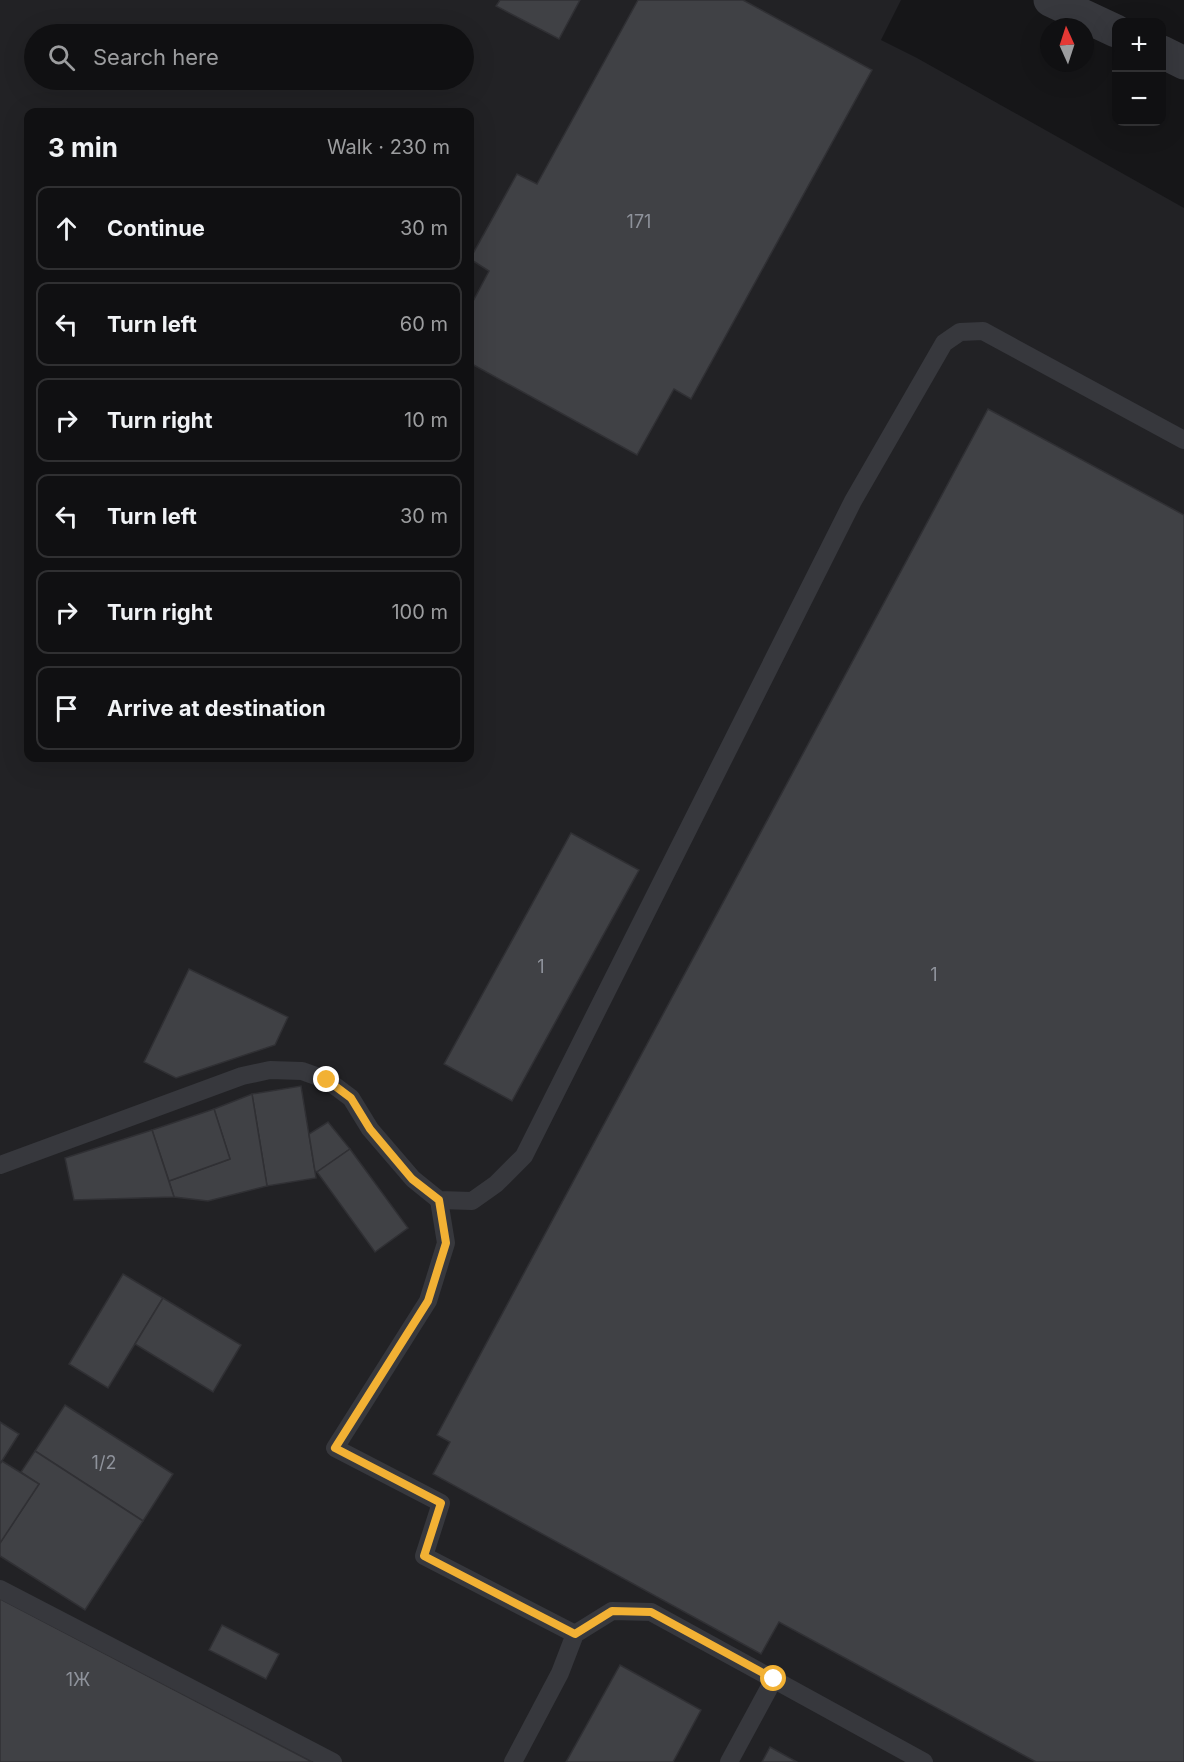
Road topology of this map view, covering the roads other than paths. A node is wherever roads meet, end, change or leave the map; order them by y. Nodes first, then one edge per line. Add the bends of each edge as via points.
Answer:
1 (1050, 0) edge
2 (1112, 29) edge
3 (1166, 54) edge
4 (1184, 63) edge
5 (1184, 440) edge
6 (0, 1165) edge
7 (439, 1200) junction
8 (0, 1589) edge
9 (575, 1634) junction
10 (774, 1679) junction
11 (333, 1762) edge
12 (513, 1762) edge
13 (729, 1762) edge
14 (924, 1762) edge

1 - 2 street
3 - 4 street
5 - 7 lane via 983,331 960,332 944,343 853,501 524,1156 496,1184 471,1201
6 - 7 lane via 242,1076 270,1070 302,1071 327,1080 351,1098 370,1129 412,1179
7 - 9 lane via 446,1243 428,1301 335,1448 441,1503 424,1556
8 - 11 lane
9 - 10 lane via 612,1611 651,1612
9 - 12 lane via 560,1673
10 - 13 lane
10 - 14 lane

